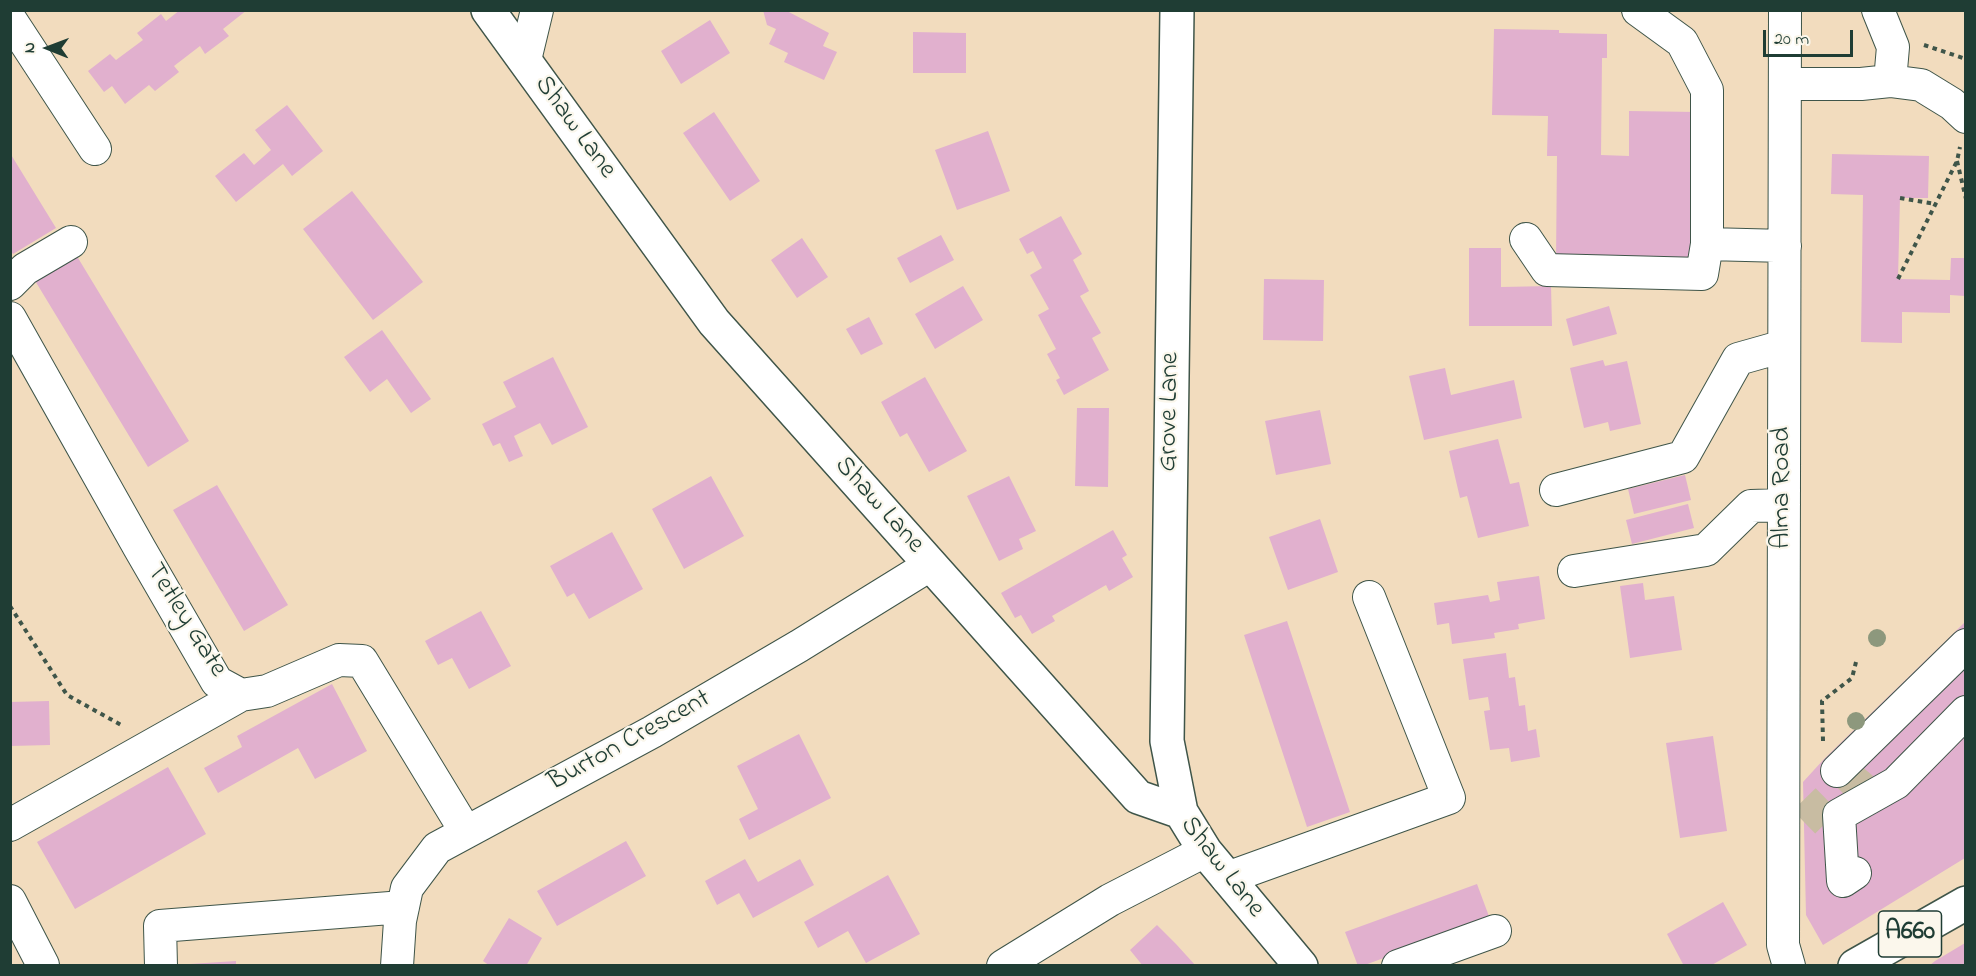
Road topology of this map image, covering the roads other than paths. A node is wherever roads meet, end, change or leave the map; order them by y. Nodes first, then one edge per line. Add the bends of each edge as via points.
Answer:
1 (488, 10) edge
2 (537, 10) edge
3 (1177, 10) edge
4 (1638, 10) edge
5 (1785, 10) edge
6 (1878, 10) edge
7 (10, 19) edge
8 (525, 60) junction
9 (1890, 81) junction
10 (1785, 84) junction
11 (1963, 129) edge
12 (95, 149) dead end
13 (1526, 239) dead end
14 (71, 242) dead end
15 (1707, 244) junction
16 (1785, 246) junction
17 (10, 284) edge
18 (10, 318) edge
19 (1785, 346) junction
20 (1556, 490) dead end
21 (1784, 505) junction
22 (930, 565) junction
23 (1574, 571) dead end
24 (1369, 597) dead end
25 (1965, 645) edge
26 (241, 695) junction
27 (1965, 712) edge
28 (1830, 759) road end
29 (1180, 812) junction
30 (10, 825) edge
31 (466, 832) junction
32 (1205, 851) junction
33 (1855, 873) dead end
34 (1227, 878) junction
35 (10, 901) edge
36 (1965, 903) edge
37 (403, 907) junction
38 (1495, 930) dead end
39 (43, 965) edge
40 (161, 966) edge
41 (397, 966) edge
42 (1003, 966) edge
43 (1301, 966) edge
44 (1398, 966) edge
45 (1789, 966) edge
46 (1855, 966) edge

1 - 8 main road, Shaw Lane
2 - 8 street
3 - 29 main road, Grove Lane via 1167,741
4 - 15 street via 1682,42 1707,90
5 - 10 street, Alma Road
6 - 9 street via 1893,47
7 - 12 street
8 - 22 main road, Shaw Lane via 714,322
9 - 10 street
9 - 11 street via 1921,85 1952,104
10 - 16 street, Alma Road
13 - 15 street via 1547,270 1595,272 1702,274
14 - 17 street via 25,268
15 - 16 street
16 - 19 street, Alma Road
18 - 26 street, Tetley Gate via 217,682
19 - 20 street via 1738,360 1683,457
19 - 21 street, Alma Road
21 - 23 street via 1751,506 1706,550
21 - 45 street, Alma Road via 1794,825 1783,945
22 - 29 main road, Shaw Lane via 1138,797
22 - 31 street, Burton Crescent via 652,732
24 - 34 street via 1449,798
25 - 28 street
26 - 30 street
26 - 31 street, Tetley Gate via 267,691 339,660 362,661
27 - 33 street via 1896,783 1839,815 1843,881
29 - 32 main road, Shaw Lane
31 - 37 street, Burton Crescent via 437,848 407,888
32 - 34 main road, Shaw Lane
32 - 42 street via 1110,900
34 - 43 main road, Shaw Lane
35 - 39 street
36 - 46 main road, A660
37 - 40 street via 160,926
37 - 41 street, Burton Crescent
38 - 44 street

